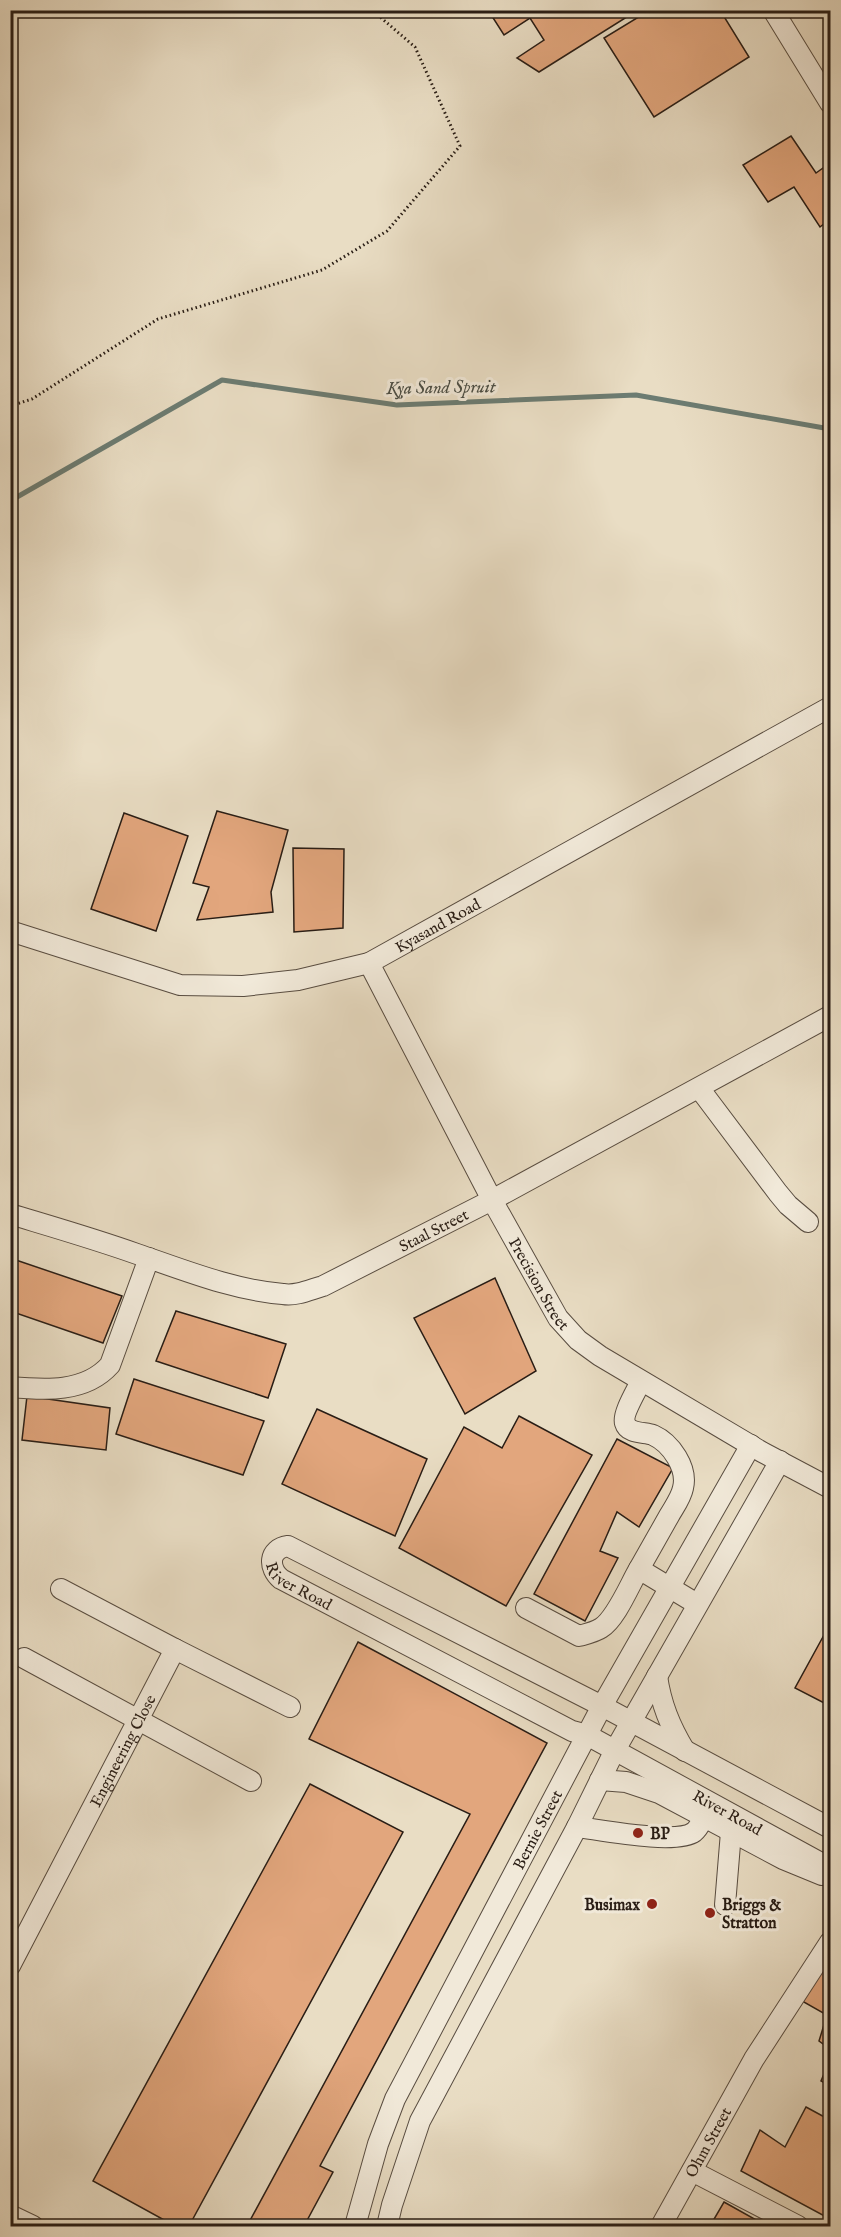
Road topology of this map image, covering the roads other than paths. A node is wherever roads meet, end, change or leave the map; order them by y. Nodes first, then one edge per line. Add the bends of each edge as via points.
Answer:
1 (773, 10) edge
2 (831, 104) edge
3 (831, 707) edge
4 (10, 932) edge
5 (369, 963) junction
6 (831, 1016) edge
7 (699, 1088) junction
8 (492, 1200) junction
9 (10, 1214) edge
10 (808, 1222) dead end
11 (149, 1258) junction
12 (641, 1381) junction
13 (10, 1388) edge
14 (751, 1445) junction
15 (780, 1461) junction
16 (831, 1488) edge
17 (639, 1569) junction
18 (670, 1587) junction
19 (61, 1588) dead end
20 (697, 1604) junction
21 (526, 1608) dead end
22 (175, 1650) junction
23 (24, 1658) dead end
24 (657, 1676) junction
25 (602, 1706) junction
26 (290, 1707) dead end
27 (138, 1722) junction
28 (631, 1722) junction
29 (587, 1736) junction
30 (615, 1750) junction
31 (686, 1751) junction
32 (600, 1780) junction
33 (251, 1781) dead end
34 (704, 1816) junction
35 (577, 1827) junction
36 (831, 1828) edge
37 (731, 1832) junction
38 (831, 1868) edge
39 (831, 1878) edge
40 (724, 1905) dead end
41 (831, 1942) edge
42 (10, 1966) edge
43 (692, 2171) junction
44 (10, 2215) edge
45 (33, 2226) edge
46 (355, 2226) edge
47 (387, 2226) edge
48 (661, 2226) edge
49 (798, 2226) edge

1 - 2 street
3 - 5 street, Kyasand Road
4 - 5 street, Kyasand Road via 180,985 243,986 298,980
5 - 8 street, Precision Street
6 - 7 street, Staal Street
7 - 8 street, Staal Street
7 - 10 street via 778,1193
8 - 11 street, Staal Street via 299,1294 264,1292
8 - 12 street, Precision Street via 558,1318 578,1340
9 - 11 street, Staal Street
11 - 13 street via 110,1365 102,1373 63,1388
12 - 14 street, Precision Street
12 - 17 street via 628,1408 626,1426 660,1440 677,1457 684,1477 680,1496
14 - 15 street, Precision Street
14 - 18 street, Bernie Street
15 - 16 street, Precision Street
15 - 20 street, Bernie Street
17 - 18 street
17 - 21 street via 601,1629 579,1636
18 - 20 street
18 - 25 street, Bernie Street
19 - 22 street
20 - 24 street, Bernie Street
22 - 26 street
22 - 27 street, Engineering Close
23 - 27 street
24 - 28 street, Bernie Street
24 - 31 street via 671,1727
25 - 28 street, River Road
25 - 29 street, Bernie Street
25 - 29 street, River Road via 288,1546 274,1556 272,1568 281,1579
27 - 33 street
27 - 42 street, Engineering Close
28 - 30 street, Bernie Street
28 - 31 street, River Road
29 - 30 street, River Road
29 - 46 street, Bernie Street via 395,2099
30 - 32 street, Bernie Street
30 - 38 street, River Road
31 - 36 street, River Road
32 - 34 street via 643,1786
32 - 35 street, Bernie Street
34 - 35 street via 693,1833 666,1838
34 - 37 street
35 - 47 street, Bernie Street via 420,2121
37 - 39 street
37 - 40 street
41 - 43 street, Ohm Street via 754,2059
43 - 48 street, Ohm Street
43 - 49 street
44 - 45 street

